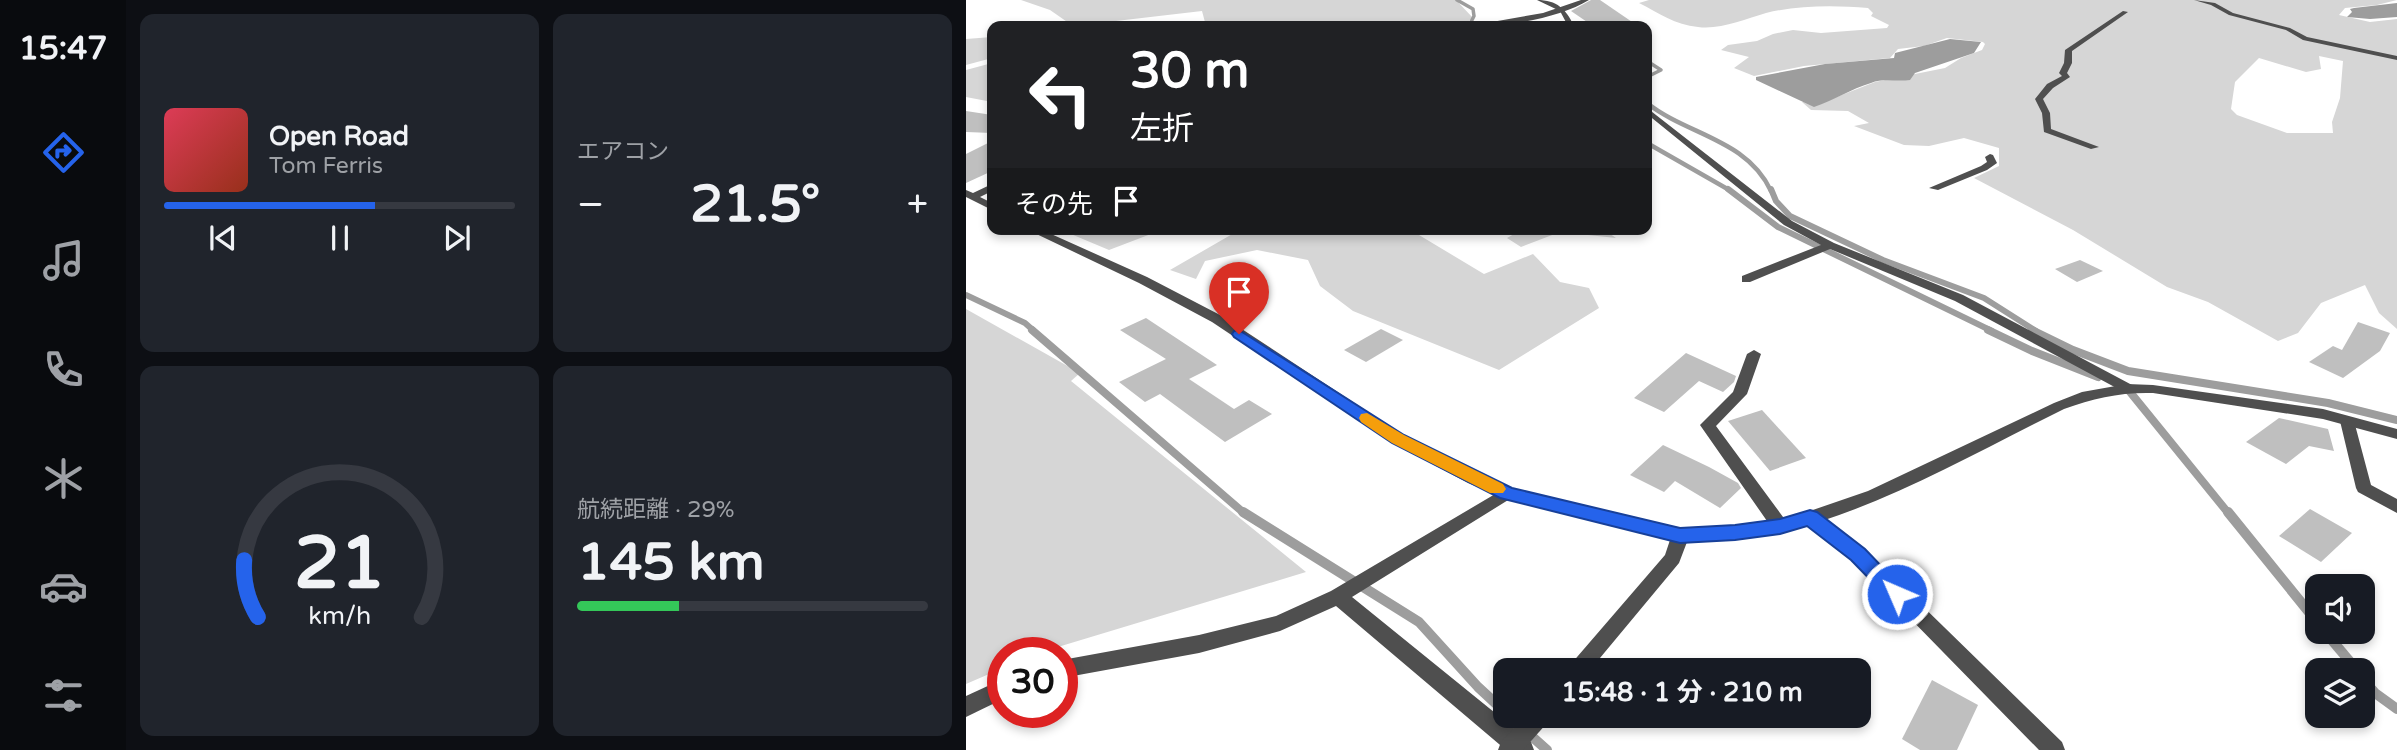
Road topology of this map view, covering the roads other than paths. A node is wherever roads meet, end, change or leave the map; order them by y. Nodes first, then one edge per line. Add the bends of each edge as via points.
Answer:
1 (1540, 0) edge
2 (1586, 0) edge
3 (2197, 0) edge
4 (1563, 10) junction
5 (2125, 12) dead end
6 (1500, 21) edge
7 (1568, 21) edge
8 (2397, 58) edge
9 (1652, 114) edge
10 (2094, 147) dead end
11 (1990, 157) dead end
12 (1934, 188) dead end
13 (987, 189) edge
14 (970, 195) edge
15 (987, 204) edge
16 (1044, 235) edge
17 (1830, 245) junction
18 (1746, 279) dead end
19 (1754, 354) dead end
20 (2127, 388) junction
21 (2347, 421) junction
22 (2397, 434) edge
23 (1507, 493) junction
24 (2397, 506) edge
25 (1810, 517) junction
26 (1780, 526) junction
27 (1680, 536) junction
28 (1338, 596) junction
29 (1588, 658) edge
30 (1078, 666) edge
31 (987, 696) edge
32 (966, 707) edge
33 (1530, 728) edge
34 (1516, 748) edge
35 (2054, 750) edge

1 - 4 street
2 - 4 street
3 - 8 street via 2288,29 2305,39
4 - 6 street
4 - 7 street
5 - 10 street via 2068,50 2066,78 2050,86 2039,99 2047,130
9 - 17 street via 1774,213
11 - 12 street via 1992,163 1984,168
13 - 14 street
14 - 15 street
16 - 23 street via 1217,319 1398,439
17 - 18 street
17 - 20 street via 1959,298
19 - 26 street via 1740,394 1708,425
20 - 21 street via 2216,397
20 - 25 street via 2059,406 1874,495
21 - 22 street
21 - 24 street via 2364,488
23 - 27 street
23 - 28 street
25 - 26 street
25 - 35 street via 1858,554
26 - 27 street
27 - 29 street via 1673,558
28 - 30 street via 1280,623
28 - 34 street
31 - 32 street
33 - 34 street

